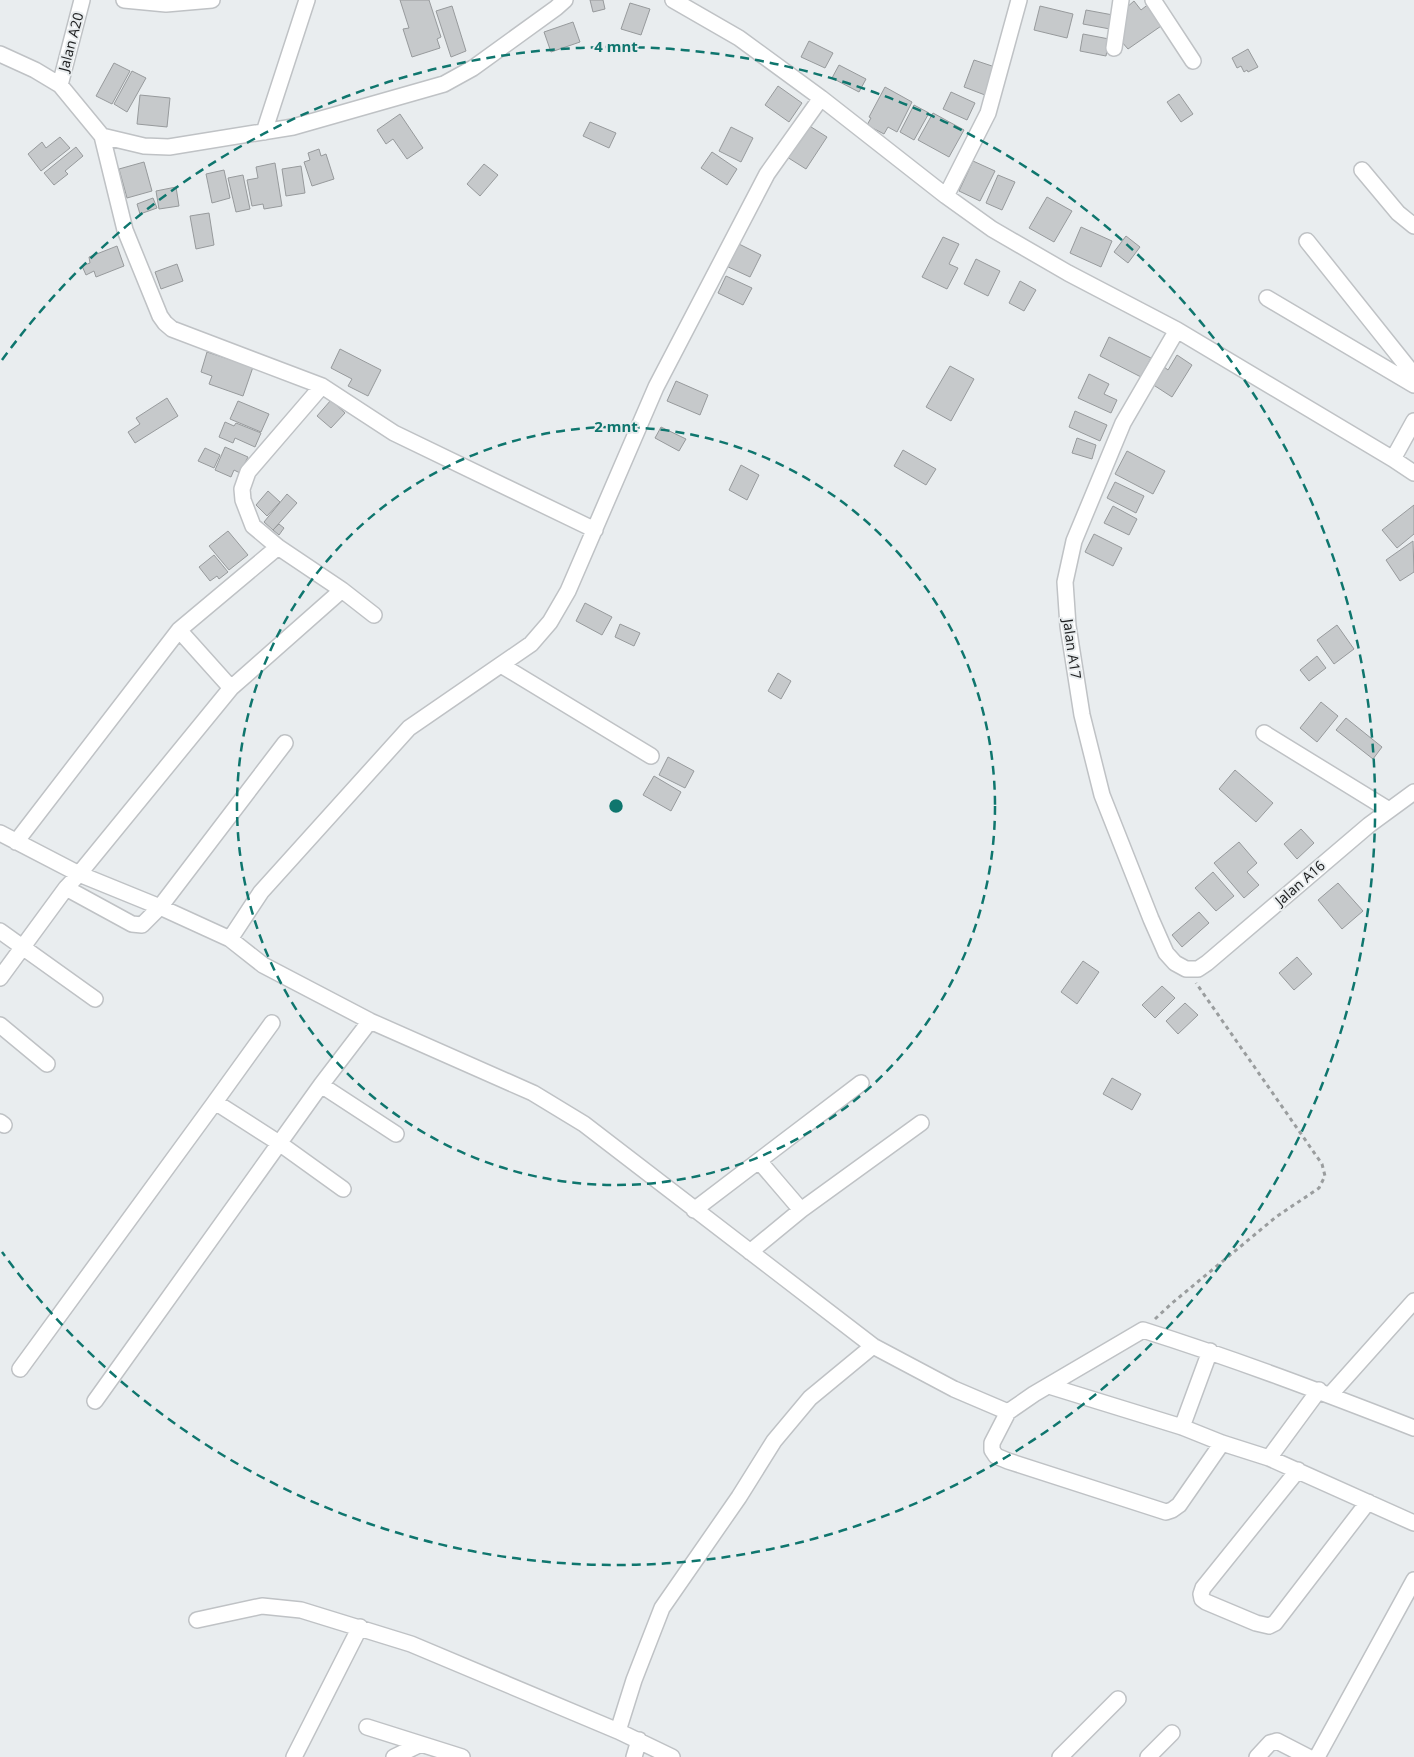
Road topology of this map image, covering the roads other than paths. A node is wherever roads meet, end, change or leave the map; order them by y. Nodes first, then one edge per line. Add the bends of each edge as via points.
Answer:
1 (82, 0) edge
2 (124, 0) edge
3 (212, 0) edge
4 (307, 0) edge
5 (564, 0) edge
6 (673, 0) edge
7 (1019, 0) edge
8 (1121, 0) edge
9 (1154, 0) edge
10 (1114, 48) dead end
11 (0, 54) edge
12 (1193, 61) dead end
13 (60, 85) junction
14 (821, 98) junction
15 (264, 132) junction
16 (102, 136) junction
17 (1362, 170) dead end
18 (946, 196) junction
19 (1414, 226) edge
20 (1307, 241) dead end
21 (1267, 298) dead end
22 (1176, 330) junction
23 (1414, 375) edge
24 (1414, 385) edge
25 (322, 386) junction
26 (1414, 421) edge
27 (1393, 459) junction
28 (1414, 474) edge
29 (595, 530) junction
30 (278, 547) junction
31 (342, 590) junction
32 (374, 615) dead end
33 (179, 630) junction
34 (501, 665) junction
35 (231, 688) junction
36 (1264, 733) dead end
37 (285, 743) dead end
38 (650, 756) dead end
39 (1414, 792) edge
40 (1389, 810) junction
41 (0, 833) edge
42 (16, 842) junction
43 (79, 874) junction
44 (66, 888) junction
45 (160, 908) junction
46 (0, 932) edge
47 (230, 940) junction
48 (23, 947) junction
49 (1186, 969) joint
50 (0, 978) edge
51 (96, 999) dead end
52 (370, 1021) junction
53 (272, 1023) dead end
54 (0, 1025) edge
55 (47, 1064) dead end
56 (861, 1083) dead end
57 (321, 1085) junction
58 (215, 1102) junction
59 (921, 1123) dead end
60 (396, 1134) dead end
61 (279, 1143) junction
62 (759, 1161) junction
63 (343, 1189) dead end
64 (694, 1210) junction
65 (801, 1210) junction
66 (750, 1252) junction
67 (1414, 1301) edge
68 (873, 1346) junction
69 (1210, 1351) junction
70 (20, 1369) dead end
71 (1049, 1386) junction
72 (1324, 1393) junction
73 (95, 1401) dead end
74 (1008, 1412) junction
75 (1182, 1427) junction
76 (1414, 1427) edge
77 (1222, 1443) junction
78 (1269, 1458) junction
79 (1298, 1470) junction
80 (1368, 1502) junction
81 (1414, 1523) edge
82 (1414, 1580) edge
83 (197, 1620) dead end
84 (360, 1627) junction
85 (1118, 1699) dead end
86 (367, 1728) dead end
87 (618, 1731) junction
88 (1172, 1733) dead end
89 (639, 1740) junction
90 (421, 1744) junction
91 (294, 1757) edge
92 (394, 1757) edge
93 (462, 1757) edge
94 (634, 1757) edge
95 (672, 1757) edge
96 (1060, 1757) edge
97 (1148, 1757) edge
98 (1257, 1757) edge
99 (1308, 1757) edge
100 (1317, 1757) edge

1 - 13 street, Jalan A20
2 - 3 street via 166,4
4 - 15 street
5 - 15 street via 473,68 444,84 293,127
6 - 14 street via 740,38
7 - 18 street via 988,113
8 - 10 street
9 - 12 street
11 - 13 street
13 - 16 street
14 - 18 street
14 - 29 street via 763,183 656,387
15 - 16 street via 169,147 144,146
16 - 25 street via 125,230 165,323 172,329
17 - 19 street via 1398,213
18 - 22 street via 992,229
20 - 23 street
21 - 24 street
22 - 27 street
22 - 49 street, Jalan A17 via 1123,423 1074,542 1066,582 1068,626 1082,715 1102,794 1166,953
25 - 29 street via 394,433
25 - 30 street via 248,472 242,489 253,526
26 - 27 street
27 - 28 street
29 - 34 street via 568,591 550,622 531,644
30 - 31 street
30 - 33 street
31 - 32 street
31 - 35 street
33 - 35 street
33 - 42 street
34 - 38 street
34 - 47 street via 409,728 261,892
35 - 43 street
36 - 40 street
37 - 45 street
39 - 40 street, Jalan A16
40 - 49 street, Jalan A16 via 1207,963 1198,969
41 - 42 street
42 - 43 street
43 - 44 street
43 - 45 street
44 - 45 street via 137,926
44 - 48 street
45 - 47 street
46 - 48 street
47 - 52 street via 264,965
48 - 50 street
48 - 51 street
52 - 57 street
52 - 64 street via 534,1093 584,1124
53 - 58 street
54 - 55 street
56 - 62 street
57 - 60 street
57 - 61 street
58 - 61 street
58 - 70 street
59 - 65 street
61 - 63 street
61 - 73 street
62 - 64 street
62 - 65 street
64 - 66 street
65 - 66 street
66 - 68 street
67 - 72 street
68 - 74 street via 954,1389
68 - 87 street via 810,1398 774,1442 662,1608
69 - 71 street via 1143,1330
69 - 72 street
69 - 75 street
71 - 74 street
71 - 75 street
72 - 76 street
72 - 78 street
74 - 77 street via 992,1443 996,1456 1166,1512 1179,1505
75 - 77 street
77 - 78 street
78 - 79 street
79 - 80 street
79 - 80 street via 1203,1588 1202,1599 1256,1623 1269,1626 1275,1623
80 - 81 street
82 - 100 street
83 - 84 street via 262,1606 301,1610
84 - 87 street via 411,1644
84 - 91 street
85 - 96 street
86 - 90 street
87 - 89 street
88 - 97 street
89 - 94 street
89 - 95 street
90 - 92 street
90 - 93 street
98 - 99 street via 1270,1743 1277,1741

